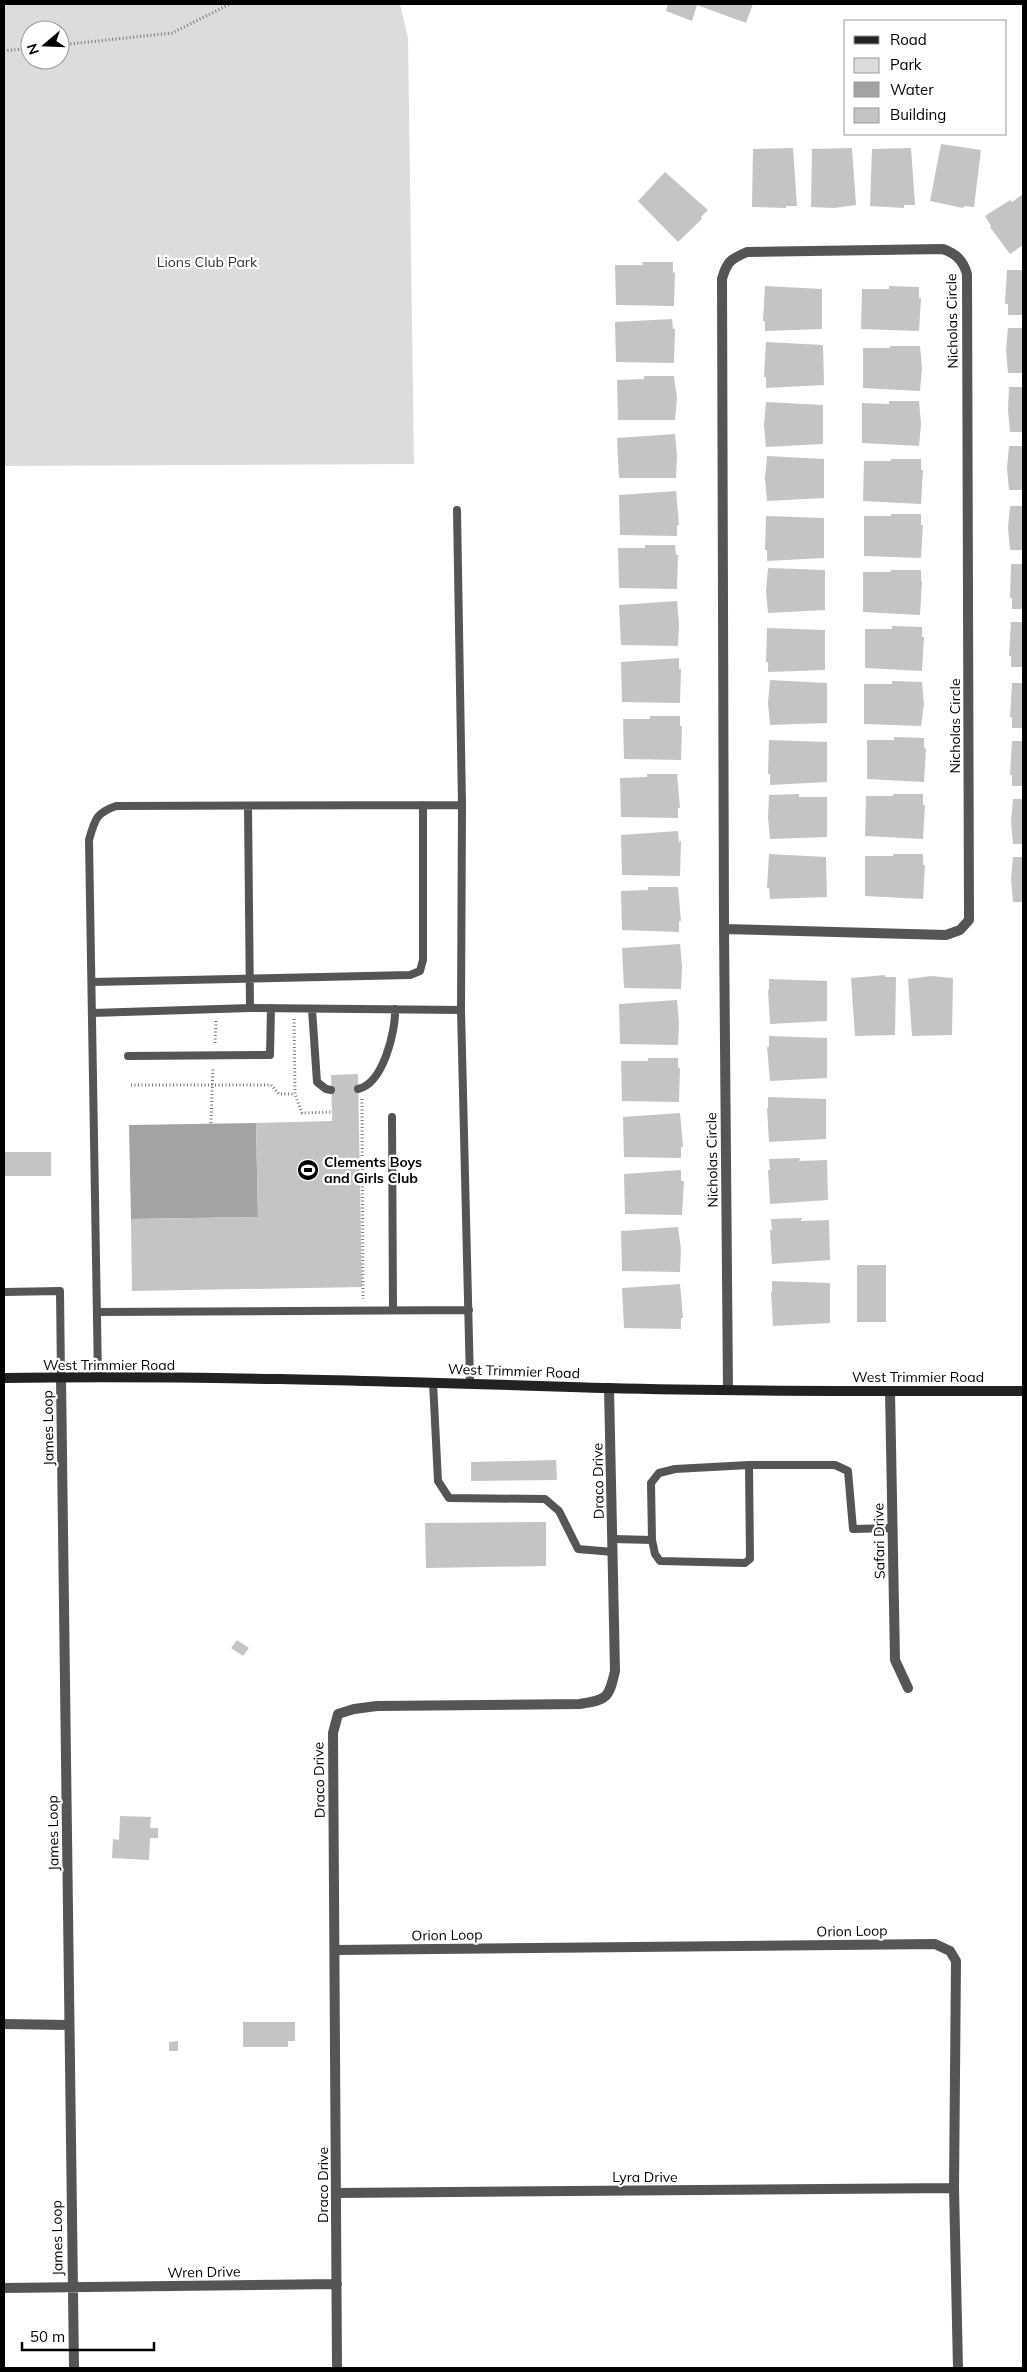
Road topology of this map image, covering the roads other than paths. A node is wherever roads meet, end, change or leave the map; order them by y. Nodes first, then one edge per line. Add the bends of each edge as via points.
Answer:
1 (458, 510) dead end
2 (462, 805) junction
3 (248, 806) junction
4 (423, 806) junction
5 (724, 929) junction
6 (250, 978) junction
7 (92, 982) junction
8 (250, 1008) junction
9 (271, 1008) junction
10 (312, 1009) junction
11 (395, 1009) junction
12 (461, 1010) junction
13 (92, 1013) junction
14 (128, 1056) dead end
15 (360, 1089) road end
16 (331, 1090) dead end
17 (392, 1116) dead end
18 (4, 1292) edge
19 (393, 1310) junction
20 (469, 1310) junction
21 (97, 1312) junction
22 (4, 1378) edge
23 (61, 1378) junction
24 (98, 1378) junction
25 (433, 1382) junction
26 (470, 1382) junction
27 (609, 1388) junction
28 (728, 1390) junction
29 (890, 1391) junction
30 (1023, 1391) edge
31 (749, 1465) junction
32 (893, 1528) junction
33 (613, 1539) junction
34 (652, 1540) junction
35 (613, 1552) junction
36 (908, 1688) dead end
37 (335, 1950) junction
38 (4, 2024) edge
39 (69, 2025) junction
40 (954, 2188) junction
41 (337, 2193) junction
42 (337, 2284) junction
43 (72, 2287) junction
44 (4, 2288) edge
45 (74, 2368) edge
46 (338, 2368) edge
47 (958, 2368) edge

1 - 2 lane
2 - 4 lane
2 - 12 lane
3 - 4 lane
3 - 6 lane
3 - 7 lane via 116,806 101,811 89,840
4 - 6 lane via 423,960 420,971 410,975
5 - 5 street, Nicholas Circle via 946,935 960,930 969,920 967,274 964,263 943,249 747,252 733,258 726,266 722,279
5 - 28 street, Nicholas Circle
6 - 7 lane
6 - 8 lane
7 - 13 lane
8 - 9 lane
8 - 13 lane
9 - 10 lane
9 - 14 lane via 270,1054
10 - 11 lane
10 - 16 lane via 318,1082
11 - 12 lane
11 - 15 lane via 396,1020 389,1049 371,1084
12 - 20 lane
13 - 21 lane
17 - 19 lane
18 - 23 lane via 60,1291
19 - 20 lane
19 - 21 lane
20 - 26 lane
21 - 24 lane
22 - 23 main road, West Trimmier Road
23 - 24 main road, West Trimmier Road
23 - 39 street, James Loop
24 - 25 main road, West Trimmier Road
25 - 26 main road, West Trimmier Road
25 - 35 lane via 438,1481 449,1498 545,1499 559,1511 578,1549
26 - 27 main road, West Trimmier Road
27 - 28 main road, West Trimmier Road
27 - 33 street, Draco Drive
28 - 29 main road, West Trimmier Road
29 - 30 main road, West Trimmier Road
29 - 32 street, Safari Drive
31 - 32 lane via 835,1465 848,1471 853,1529
31 - 34 lane via 675,1469 659,1473 651,1483
31 - 34 lane via 750,1559 744,1563 660,1561
32 - 36 street, Safari Drive via 895,1660
33 - 34 lane
33 - 35 street, Draco Drive
35 - 37 street, Draco Drive via 616,1671 611,1691 598,1701 580,1704 377,1706 354,1708 338,1714 332,1734
37 - 40 street, Orion Loop via 936,1944 950,1951 956,1962
37 - 41 street, Draco Drive
38 - 39 street
39 - 43 street, James Loop
40 - 41 street, Lyra Drive
40 - 47 street, Orion Loop
41 - 42 street, Draco Drive
42 - 43 street, Wren Drive
42 - 46 street, Draco Drive
43 - 44 street, James Loop
43 - 45 street, James Loop

